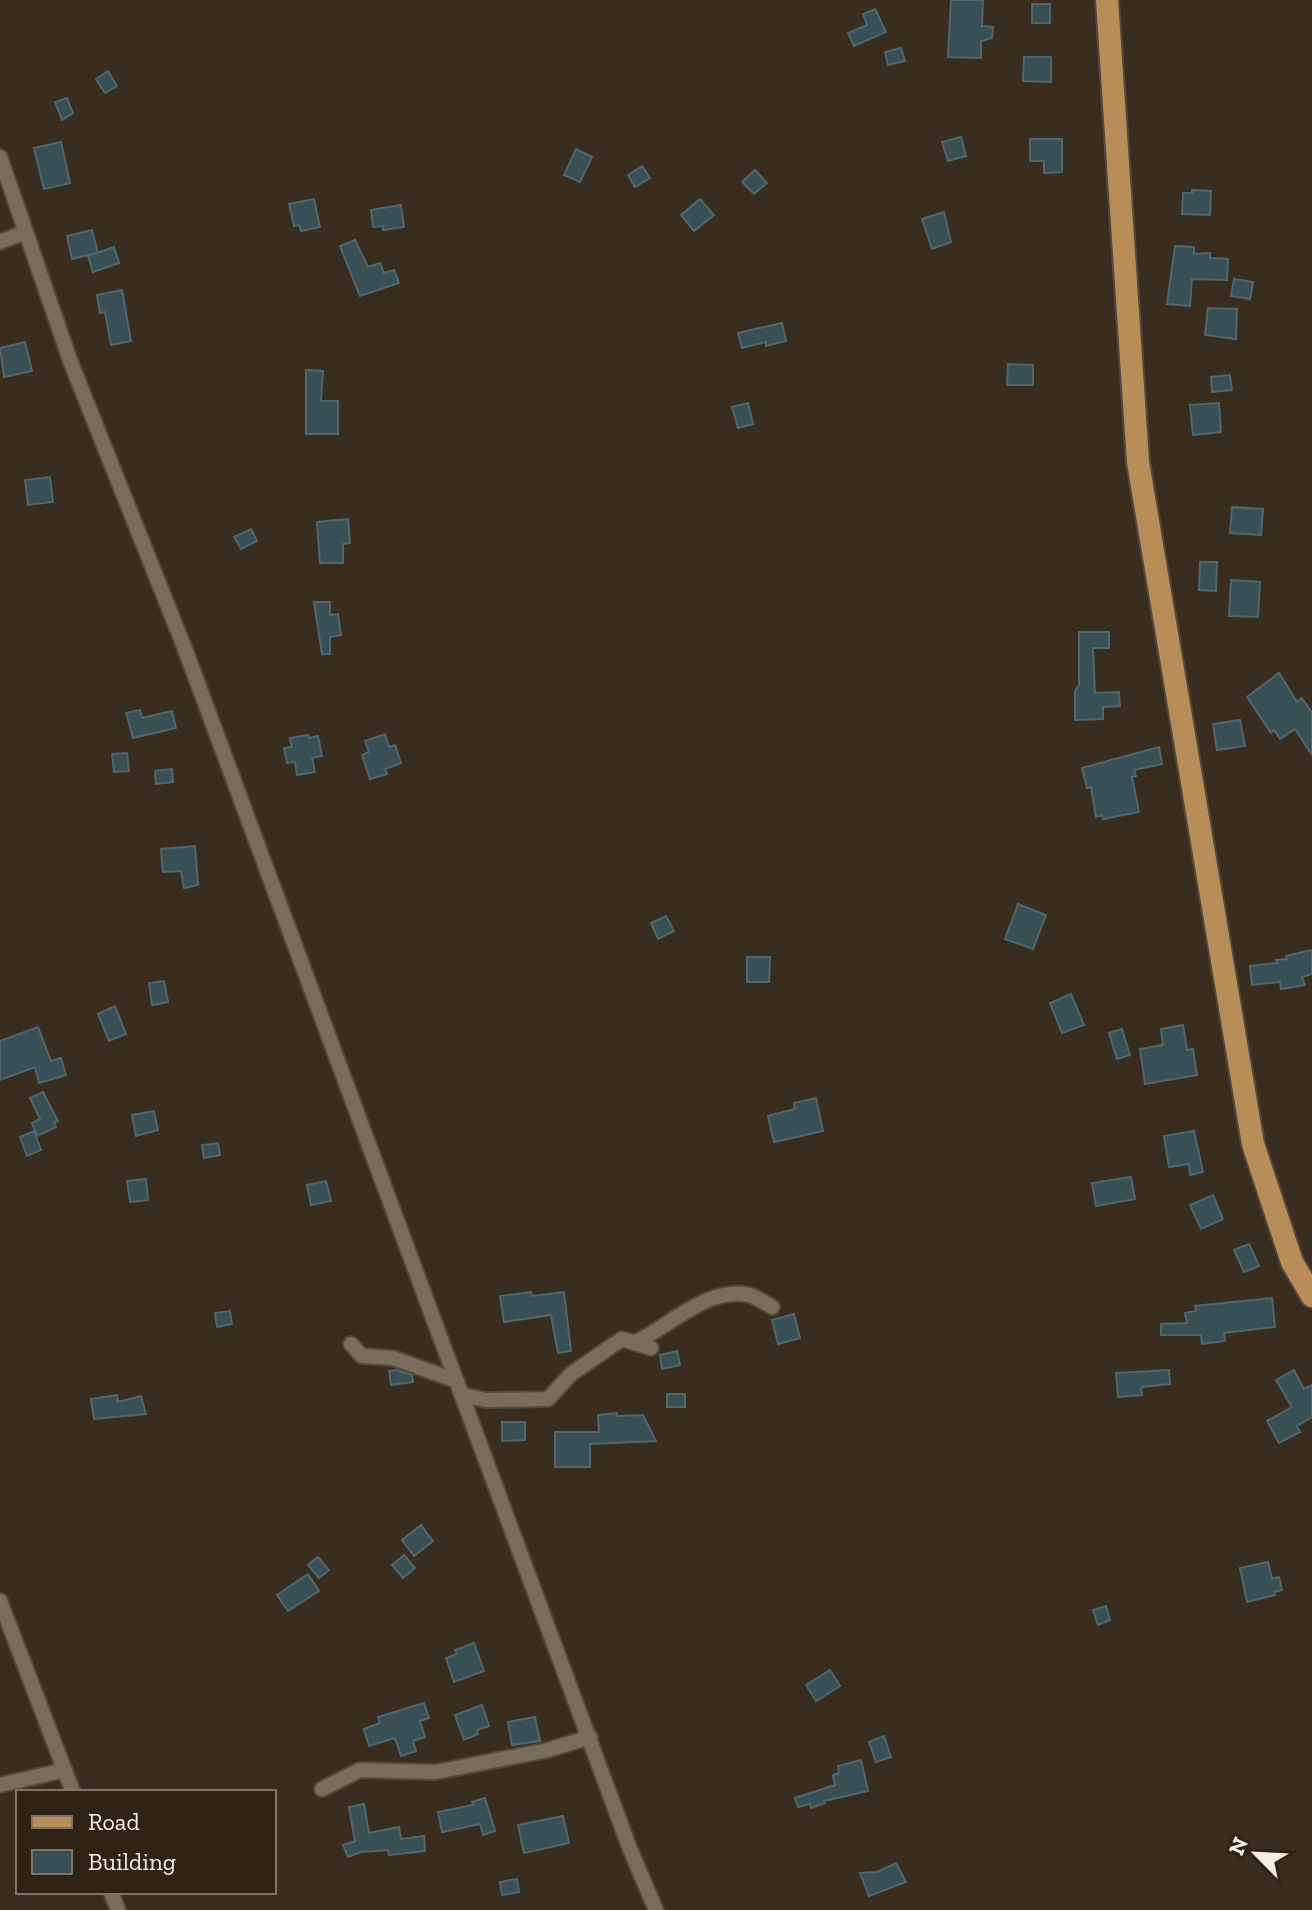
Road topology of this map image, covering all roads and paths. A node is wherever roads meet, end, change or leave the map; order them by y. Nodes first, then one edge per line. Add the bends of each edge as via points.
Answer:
1 (1107, 0) edge
2 (0, 157) edge
3 (26, 232) junction
4 (0, 242) edge
5 (1312, 1296) edge
6 (772, 1307) dead end
7 (634, 1343) junction
8 (351, 1344) dead end
9 (651, 1348) dead end
10 (460, 1388) junction
11 (0, 1601) edge
12 (590, 1737) junction
13 (65, 1770) junction
14 (0, 1785) edge
15 (322, 1789) dead end
16 (72, 1790) edge
17 (656, 1910) edge

1 - 5 main road via 1138,462 1253,1144 1292,1262
2 - 3 street
3 - 4 street
3 - 10 street
6 - 7 street via 749,1295 724,1296 685,1311
7 - 9 street
7 - 10 street via 622,1339 601,1351 548,1399 486,1400
8 - 10 street via 362,1356 393,1358
10 - 12 street
11 - 13 street
12 - 15 street via 436,1772 360,1770
12 - 17 street
13 - 14 street
13 - 16 street

